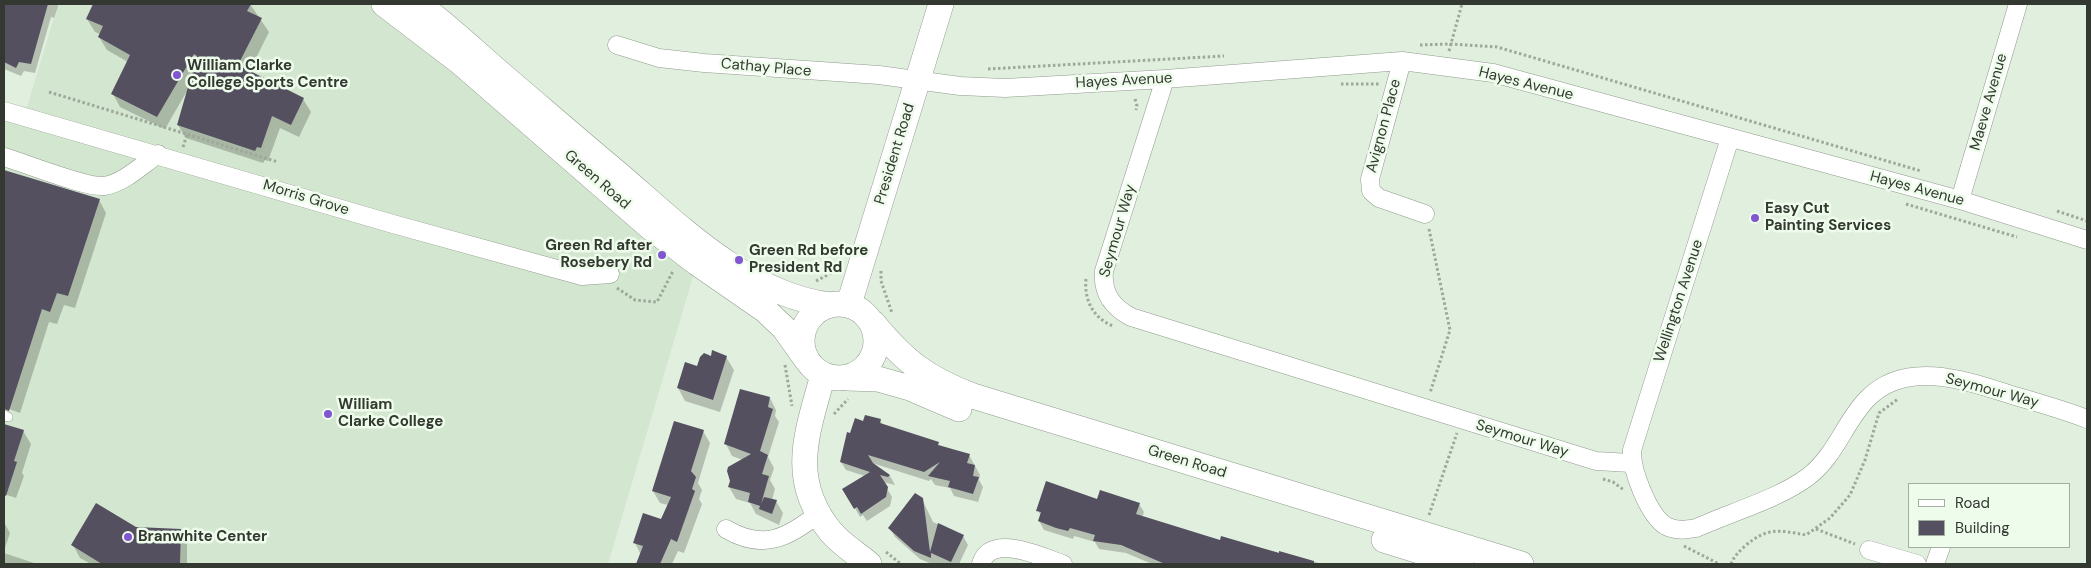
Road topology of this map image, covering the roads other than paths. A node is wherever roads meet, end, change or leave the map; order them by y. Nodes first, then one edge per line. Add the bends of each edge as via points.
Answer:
1 (384, 4) edge
2 (418, 4) edge
3 (941, 4) edge
4 (2018, 4) edge
5 (617, 45) dead end
6 (1402, 61) junction
7 (918, 79) junction
8 (1165, 79) junction
9 (4, 111) edge
10 (1730, 138) junction
11 (158, 154) junction
12 (4, 157) edge
13 (1960, 200) junction
14 (1425, 214) road end
15 (2087, 240) edge
16 (610, 274) road end
17 (839, 305) junction
18 (884, 322) junction
19 (832, 377) junction
20 (2087, 419) edge
21 (1631, 463) junction
22 (819, 513) junction
23 (726, 529) dead end
24 (1941, 548) edge
25 (1869, 550) road end
26 (875, 556) edge
27 (980, 564) edge
28 (1063, 564) edge
29 (1461, 564) edge
30 (1521, 564) edge
31 (1917, 564) edge
32 (1935, 564) edge

1 - 19 main road, Green Road via 460,62 650,227 765,310
2 - 17 main road, Green Road via 662,212 754,281 814,303
3 - 7 main road, President Road
4 - 13 street, Maeve Avenue
5 - 7 street, Cathay Place via 659,58
6 - 8 street, Hayes Avenue
6 - 10 street, Hayes Avenue via 1493,73
6 - 14 street, Avignon Place via 1370,179 1370,191 1379,198
7 - 8 street, Hayes Avenue via 960,86 1005,88
7 - 17 main road, President Road
8 - 21 street, Seymour Way via 1104,271 1103,285 1118,310 1131,317 1461,421 1596,461
9 - 11 street, Morris Grove
10 - 13 street, Hayes Avenue
10 - 21 street, Wellington Avenue via 1632,450
11 - 12 street via 121,180 104,186 88,184
11 - 16 street, Morris Grove via 582,276
13 - 15 street, Hayes Avenue
17 - 18 main road via 861,310
17 - 19 main road via 816,311 806,324 802,338
18 - 19 main road via 876,331 876,351 860,372
18 - 30 main road, Green Road via 894,349 918,370 943,385
19 - 22 main road via 808,429 804,465 808,491
19 - 29 main road, Green Road via 878,379 910,388 970,413
20 - 21 street, Seymour Way via 1958,379 1934,376 1902,380 1869,397 1855,412 1832,451 1808,476 1771,496 1696,528 1676,530 1658,519
22 - 23 street via 798,530 780,538 750,540
22 - 26 main road via 831,532
24 - 32 street
25 - 31 street
27 - 28 street via 988,553 1002,547

